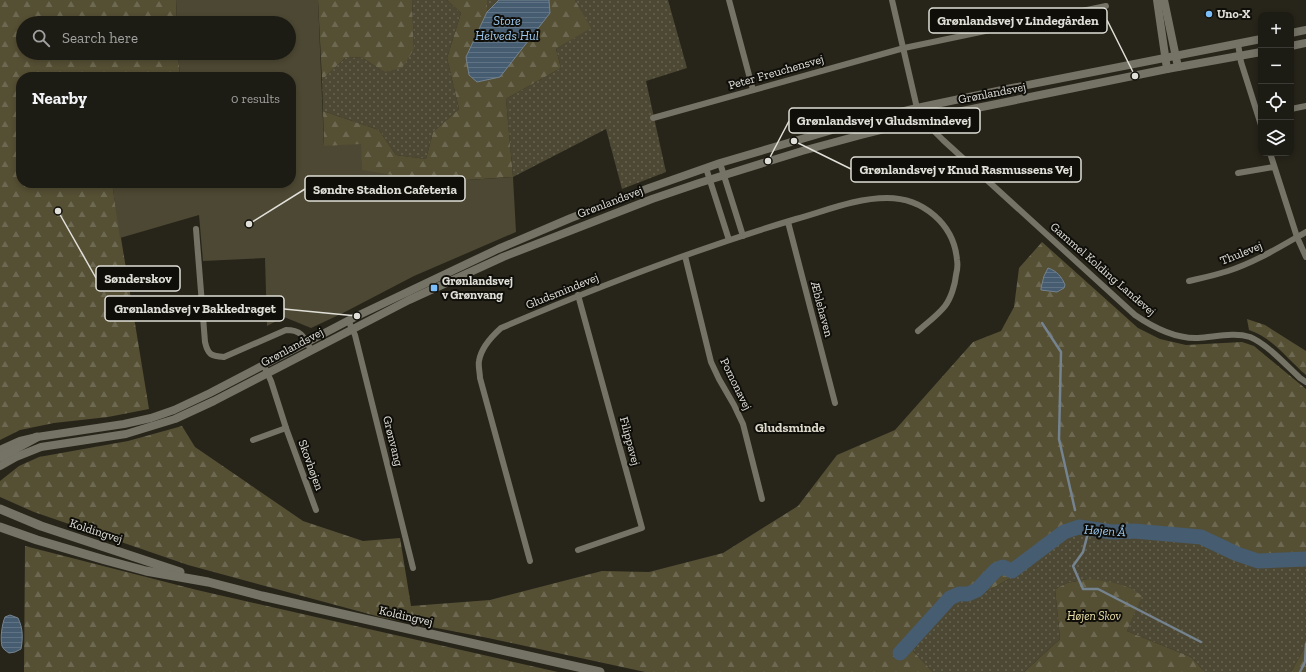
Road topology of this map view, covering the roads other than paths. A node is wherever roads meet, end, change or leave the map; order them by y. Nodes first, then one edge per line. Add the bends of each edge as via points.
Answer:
1 (729, 0) edge
2 (892, 0) edge
3 (1157, 0) edge
4 (1164, 0) edge
5 (1106, 6) dead end
6 (1306, 30) edge
7 (1294, 32) edge
8 (1258, 40) edge
9 (1306, 43) edge
10 (1238, 44) junction
11 (1294, 45) edge
12 (904, 48) junction
13 (1258, 53) edge
14 (1176, 55) junction
15 (1240, 56) junction
16 (1165, 57) junction
17 (1178, 67) junction
18 (1167, 69) junction
19 (753, 90) junction
20 (1306, 106) edge
21 (918, 108) junction
22 (1294, 108) edge
23 (1258, 112) edge
24 (653, 118) dead end
25 (928, 118) junction
26 (1271, 156) edge
27 (720, 163) junction
28 (1274, 166) junction
29 (706, 168) junction
30 (1238, 173) dead end
31 (724, 176) junction
32 (710, 180) junction
33 (788, 222) junction
34 (196, 229) dead end
35 (1306, 232) edge
36 (743, 236) junction
37 (1297, 237) junction
38 (729, 240) junction
39 (685, 256) junction
40 (1306, 257) edge
41 (1189, 281) dead end
42 (578, 295) junction
43 (348, 320) junction
44 (352, 329) junction
45 (918, 331) dead end
46 (309, 346) junction
47 (266, 369) junction
48 (1306, 382) edge
49 (836, 403) dead end
50 (286, 428) junction
51 (37, 437) junction
52 (253, 440) dead end
53 (0, 450) edge
54 (0, 457) edge
55 (0, 466) edge
56 (762, 499) dead end
57 (0, 509) edge
58 (316, 510) dead end
59 (0, 527) edge
60 (578, 550) dead end
61 (530, 561) dead end
62 (413, 568) dead end
63 (208, 582) junction
64 (600, 672) edge

1 - 19 street
2 - 12 street
3 - 16 street
4 - 14 street
5 - 12 street, Peter Freuchensvej
6 - 7 street
8 - 10 street, Grønlandsvej
9 - 11 street
10 - 14 street, Grønlandsvej
10 - 15 street
12 - 19 street, Peter Freuchensvej
12 - 21 street
13 - 15 street, Grønlandsvej
14 - 16 street, Grønlandsvej
14 - 17 street
15 - 17 street, Grønlandsvej
15 - 23 street
16 - 18 street
16 - 21 street, Grønlandsvej
17 - 18 street, Grønlandsvej
18 - 25 street, Grønlandsvej
19 - 24 street, Peter Freuchensvej
20 - 22 street
21 - 25 street, Gammel Kolding Landevej
21 - 27 street, Grønlandsvej via 856,123
25 - 31 street, Grønlandsvej via 802,151
25 - 48 street, Gammel Kolding Landevej via 943,140 1140,319 1167,333 1185,337 1250,337 1262,343
26 - 28 street
27 - 29 street, Grønlandsvej
27 - 31 street
28 - 30 street
28 - 37 street
29 - 32 street
29 - 43 street, Grønlandsvej via 571,218 498,249
31 - 32 street, Grønlandsvej
31 - 36 street
32 - 38 street
32 - 44 street, Grønlandsvej via 652,199 503,257
33 - 36 street, Gludsmindevej
33 - 45 street, Gludsmindevej via 856,202 887,198 919,205 935,215 946,229 954,246 958,261 955,285 945,306
33 - 49 street, Æblehaven
34 - 46 street via 207,351 214,356 224,357 286,330 300,333
35 - 37 street, Thulevej
36 - 38 street, Gludsmindevej
37 - 40 street
37 - 41 street, Thulevej via 1267,255 1234,269
38 - 39 street, Gludsmindevej
39 - 42 street, Gludsmindevej
39 - 56 street, Pomonavej via 712,362 742,424
42 - 60 street, Filippavej via 642,528
42 - 61 street, Gludsmindevej via 501,328 490,338 479,362 480,378
43 - 44 street, Grønvang
43 - 46 street, Grønlandsvej
44 - 46 street, Grønlandsvej
44 - 62 street, Grønvang
46 - 47 street, Grønlandsvej
47 - 50 street, Skovhøjen
47 - 51 street, Grønlandsvej via 151,418
47 - 55 street, Grønlandsvej via 214,401 175,419 126,434 41,447
50 - 52 street, Skovhøjen
50 - 58 street, Skovhøjen
51 - 53 street, Grønlandsvej
51 - 54 main road
57 - 63 main road, Koldingvej via 41,526
59 - 63 main road, Koldingvej via 146,571
63 - 64 main road, Koldingvej

